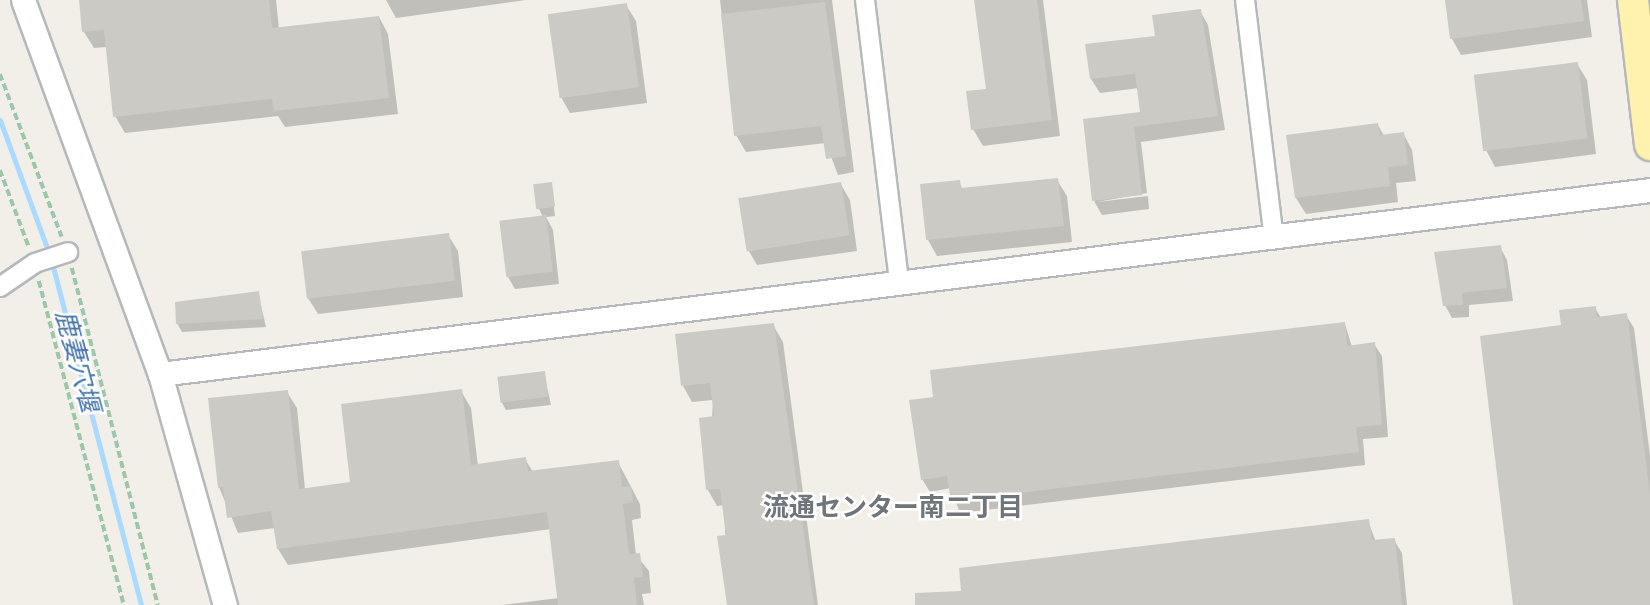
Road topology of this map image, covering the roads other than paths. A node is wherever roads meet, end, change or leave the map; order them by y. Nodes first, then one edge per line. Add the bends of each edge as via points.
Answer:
1 (23, 0) edge
2 (865, 0) edge
3 (1245, 0) edge
4 (1633, 0) edge
5 (1650, 145) edge
6 (1650, 190) edge
7 (1274, 239) junction
8 (52, 258) road end
9 (899, 283) junction
10 (0, 287) edge
11 (160, 374) junction
12 (225, 605) edge

1 - 11 street
2 - 9 street
3 - 7 street
4 - 5 main road
6 - 7 street
7 - 9 street
8 - 10 street
9 - 11 street
11 - 12 street

